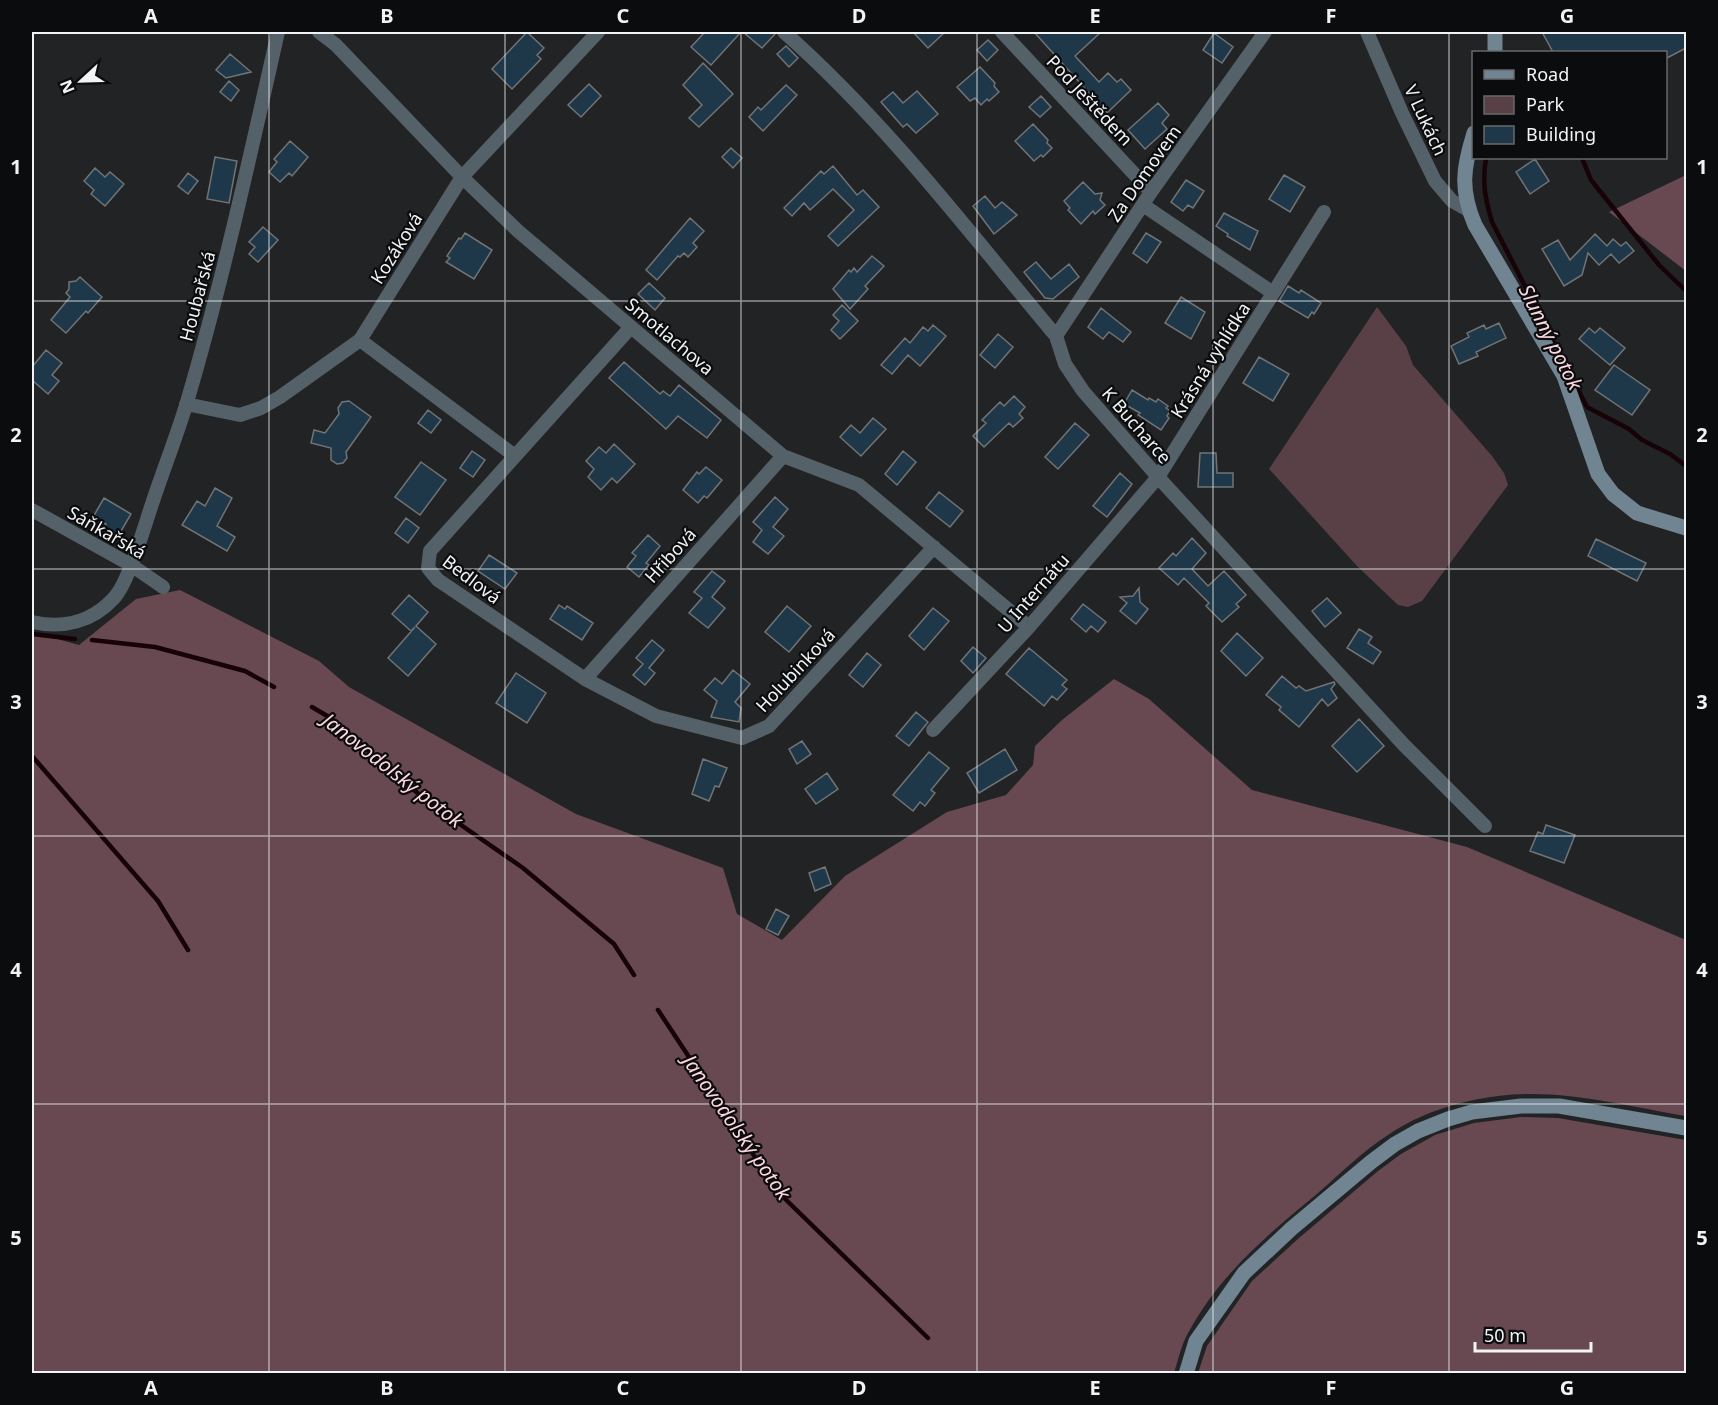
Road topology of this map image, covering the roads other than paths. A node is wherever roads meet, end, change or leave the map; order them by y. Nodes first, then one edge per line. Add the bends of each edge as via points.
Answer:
1 (278, 32) edge
2 (319, 32) edge
3 (598, 32) edge
4 (784, 32) edge
5 (1002, 32) edge
6 (1265, 32) edge
7 (1367, 32) edge
8 (1495, 32) edge
9 (1495, 51) edge
10 (1472, 137) edge
11 (462, 177) junction
12 (1151, 192) junction
13 (1143, 204) junction
14 (1468, 210) junction
15 (1324, 212) dead end
16 (1273, 293) junction
17 (631, 327) junction
18 (1056, 336) junction
19 (360, 340) junction
20 (186, 404) junction
21 (515, 456) junction
22 (783, 456) junction
23 (1158, 477) junction
24 (32, 510) edge
25 (1686, 528) edge
26 (934, 547) junction
27 (130, 565) junction
28 (163, 587) dead end
29 (32, 622) edge
30 (1029, 627) junction
31 (585, 679) junction
32 (933, 730) dead end
33 (1485, 826) dead end
34 (1686, 1128) edge
35 (1186, 1374) edge

1 - 20 street, Houbařská via 226,261
2 - 11 street, Smotlachova
3 - 11 street, Kozáková
4 - 18 street, K Bucharce via 826,69 930,184
5 - 12 street, Pod Ještědem
6 - 12 street, Za Domovem
7 - 14 street, V Lukách via 1435,181 1452,201
8 - 9 street
10 - 14 street via 1464,173
11 - 17 street, Smotlachova via 518,231
11 - 19 street, Kozáková
12 - 13 street, Za Domovem
13 - 16 street, Krásná vyhlídka
13 - 18 street, Za Domovem
14 - 25 street via 1563,376 1603,481 1637,513
15 - 16 street, Krásná vyhlídka
16 - 23 street, Krásná vyhlídka
17 - 21 street, Bedlová
17 - 22 street, Smotlachova
18 - 23 street, K Bucharce via 1065,364 1083,391
19 - 20 street, Kozáková via 261,408 240,415
19 - 21 street
20 - 27 street, Houbařská
21 - 31 street, Bedlová via 430,551 428,568 438,580
22 - 26 street, Smotlachova via 859,485
22 - 31 street, Hřibová
23 - 30 street, U Internátu
23 - 33 street, K Bucharce via 1404,744
24 - 27 street, Sáňkařská
26 - 30 street, Smotlachova
26 - 31 street, Holubinková via 769,726 742,738 656,716
27 - 28 street, Sáňkařská
27 - 29 street, Houbařská via 116,596 100,610 76,623
30 - 32 street, U Internátu
34 - 35 street via 1559,1106 1472,1112 1431,1125 1395,1144 1244,1273 1196,1341

